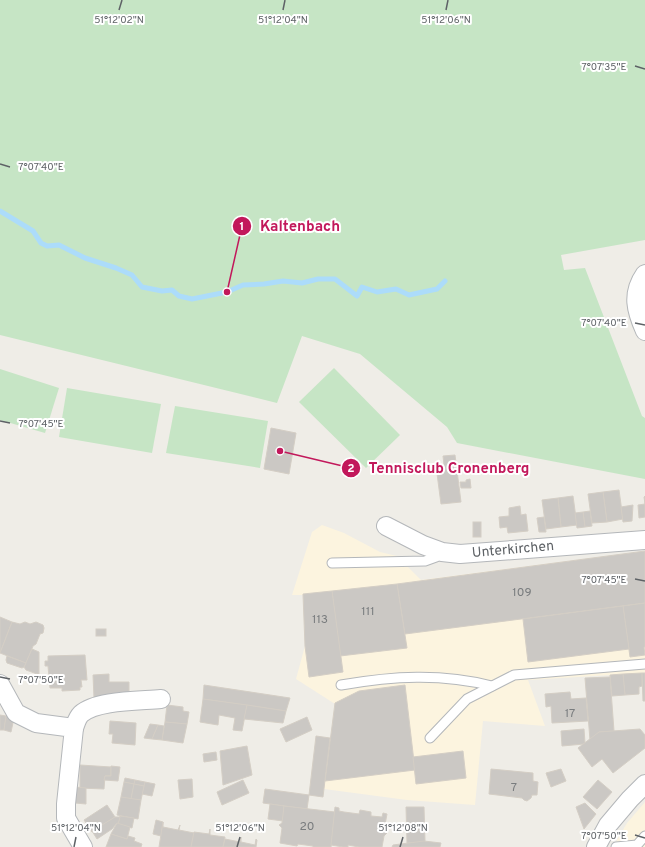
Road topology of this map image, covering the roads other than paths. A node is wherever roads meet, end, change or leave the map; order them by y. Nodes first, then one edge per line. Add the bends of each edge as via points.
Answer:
1 (645, 274) edge
2 (645, 331) edge
3 (386, 526) dead end
4 (645, 540) edge
5 (442, 552) junction
6 (332, 564) dead end
7 (645, 664) edge
8 (0, 684) edge
9 (341, 685) dead end
10 (492, 686) junction
11 (161, 699) dead end
12 (74, 728) junction
13 (430, 738) dead end
14 (645, 784) edge
15 (645, 836) edge
16 (83, 847) edge
17 (596, 847) edge
18 (616, 847) edge

1 - 2 street via 637,291 636,306
3 - 5 street, Unterkirchen
4 - 5 street, Unterkirchen via 460,554
5 - 6 lane via 424,561
7 - 10 lane via 514,675
8 - 12 street via 16,713 36,723
9 - 10 lane via 429,677 469,680
10 - 13 lane via 468,699
11 - 12 street via 99,705 82,714
12 - 16 street via 66,818
14 - 17 street via 608,825
15 - 18 lane via 637,845

